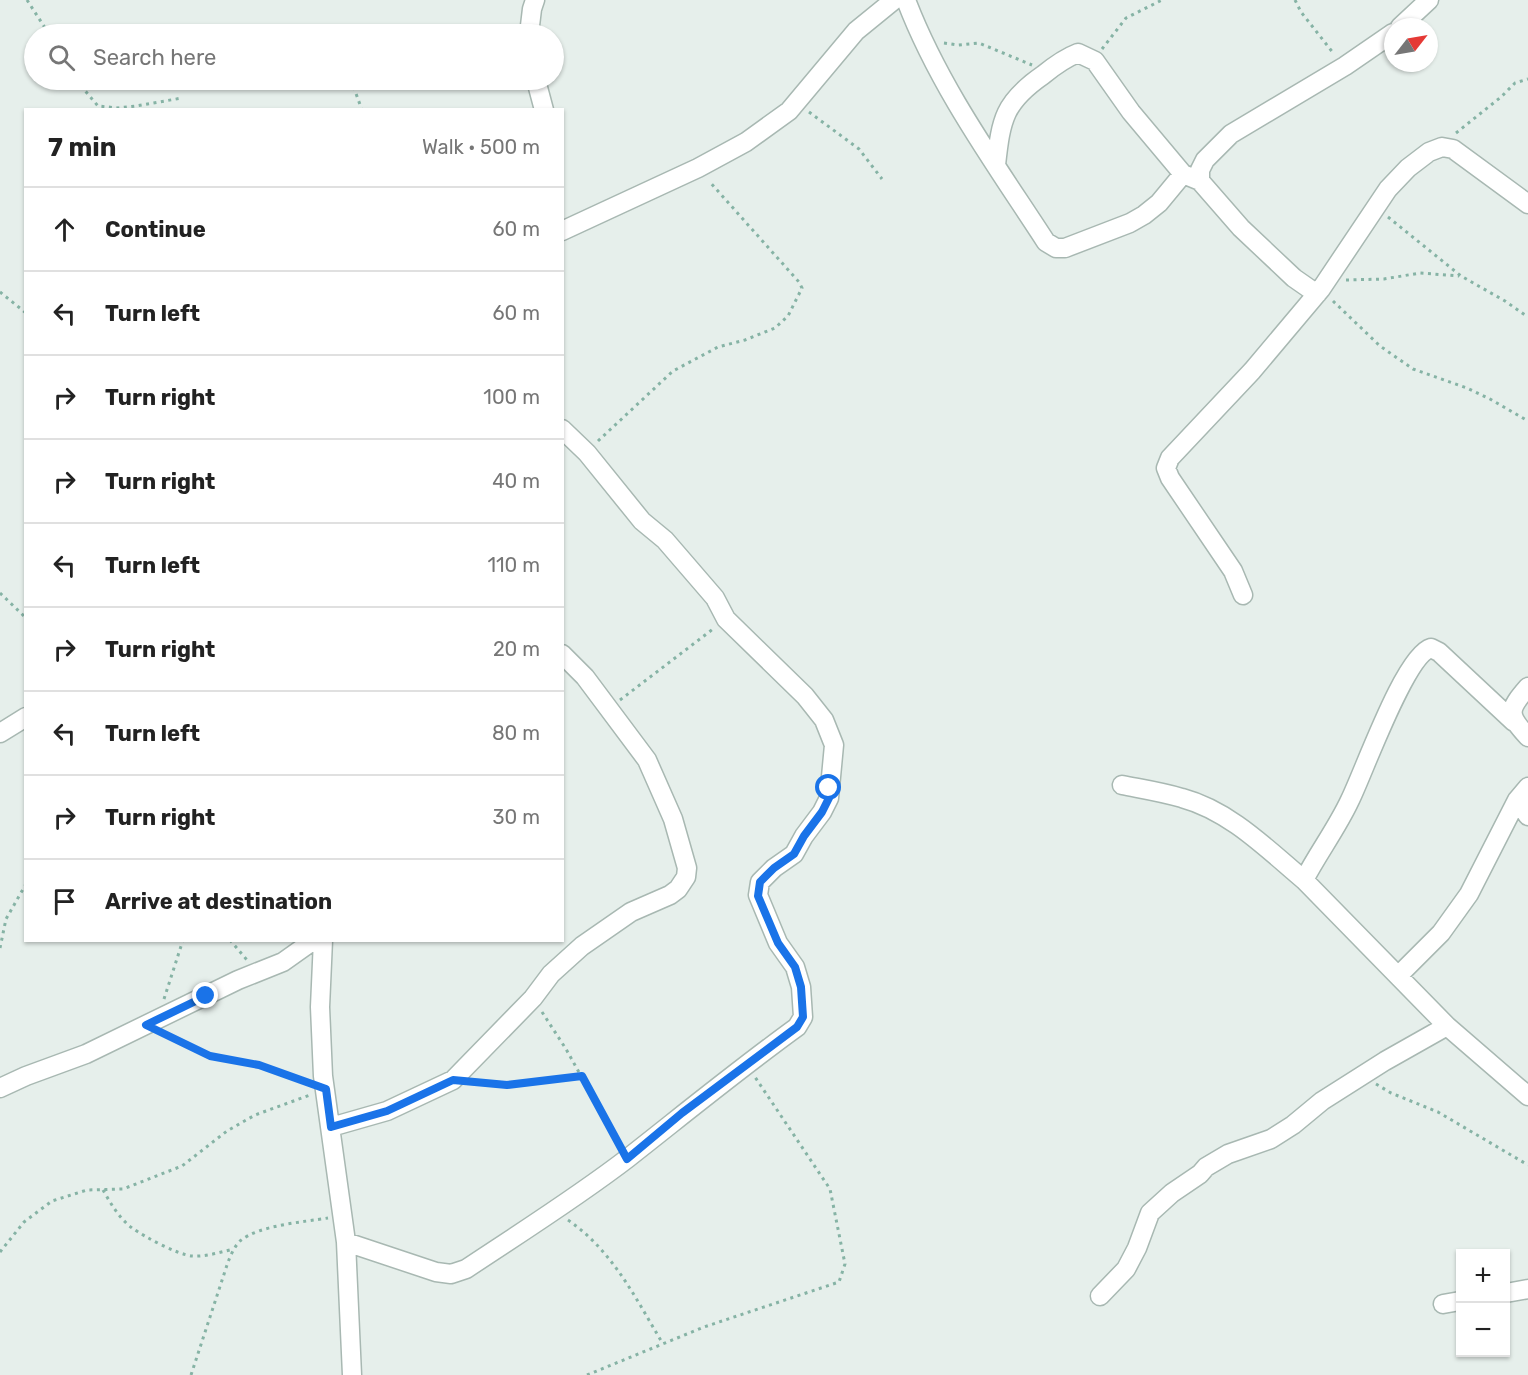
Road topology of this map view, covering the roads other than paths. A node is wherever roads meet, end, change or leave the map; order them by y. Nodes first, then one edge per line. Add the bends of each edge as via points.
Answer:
1 (535, 0) edge
2 (894, 0) edge
3 (906, 0) edge
4 (1429, 0) edge
5 (1410, 18) edge
6 (531, 24) edge
7 (1384, 39) edge
8 (539, 90) edge
9 (543, 108) edge
10 (996, 165) junction
11 (1192, 177) junction
12 (1528, 204) edge
13 (564, 230) edge
14 (1321, 288) junction
15 (564, 431) edge
16 (1243, 595) dead end
17 (564, 656) edge
18 (1528, 687) edge
19 (24, 718) edge
20 (1514, 722) junction
21 (0, 733) edge
22 (1528, 737) edge
23 (1122, 785) dead end
24 (1522, 794) edge
25 (1528, 816) edge
26 (1304, 880) junction
27 (312, 942) edge
28 (323, 942) edge
29 (1399, 975) junction
30 (1447, 1026) junction
31 (0, 1088) edge
32 (1528, 1096) edge
33 (331, 1127) junction
34 (346, 1242) junction
35 (1528, 1289) edge
36 (1510, 1292) edge
37 (1100, 1296) dead end
38 (352, 1375) edge

1 - 6 street
2 - 13 street via 856,31 789,111 746,142
3 - 10 street via 919,35
4 - 5 street
7 - 11 street via 1231,134
8 - 9 street
10 - 11 street via 1046,242 1056,248 1130,224
10 - 11 street via 999,135 1010,106 1022,90 1078,53 1095,61 1131,112
11 - 14 street via 1294,278
12 - 14 street via 1453,149 1442,147 1429,152 1388,189
14 - 16 street via 1252,371 1170,458 1166,468 1233,571
15 - 34 street via 716,598 726,619 805,696 824,720 834,745 829,798 794,854 760,882 758,896 778,943 795,967 803,1017 797,1027 627,1159 466,1269 451,1274 435,1272
17 - 33 street via 585,677 647,760 673,819 686,877 670,895 631,912 582,946 453,1080 387,1111
18 - 20 street via 1515,702
19 - 21 street
20 - 22 street
20 - 26 street via 1439,652 1424,650 1399,688 1350,801
23 - 26 street via 1183,798 1212,810 1243,829
24 - 25 street
24 - 29 street via 1469,894 1441,933
26 - 29 street
27 - 31 street via 283,962 86,1054
28 - 33 street via 323,1076
29 - 30 street
30 - 32 street
30 - 37 street via 1322,1101 1271,1139 1213,1162 1172,1193 1150,1213 1126,1269
33 - 34 street
34 - 38 street
35 - 36 street

